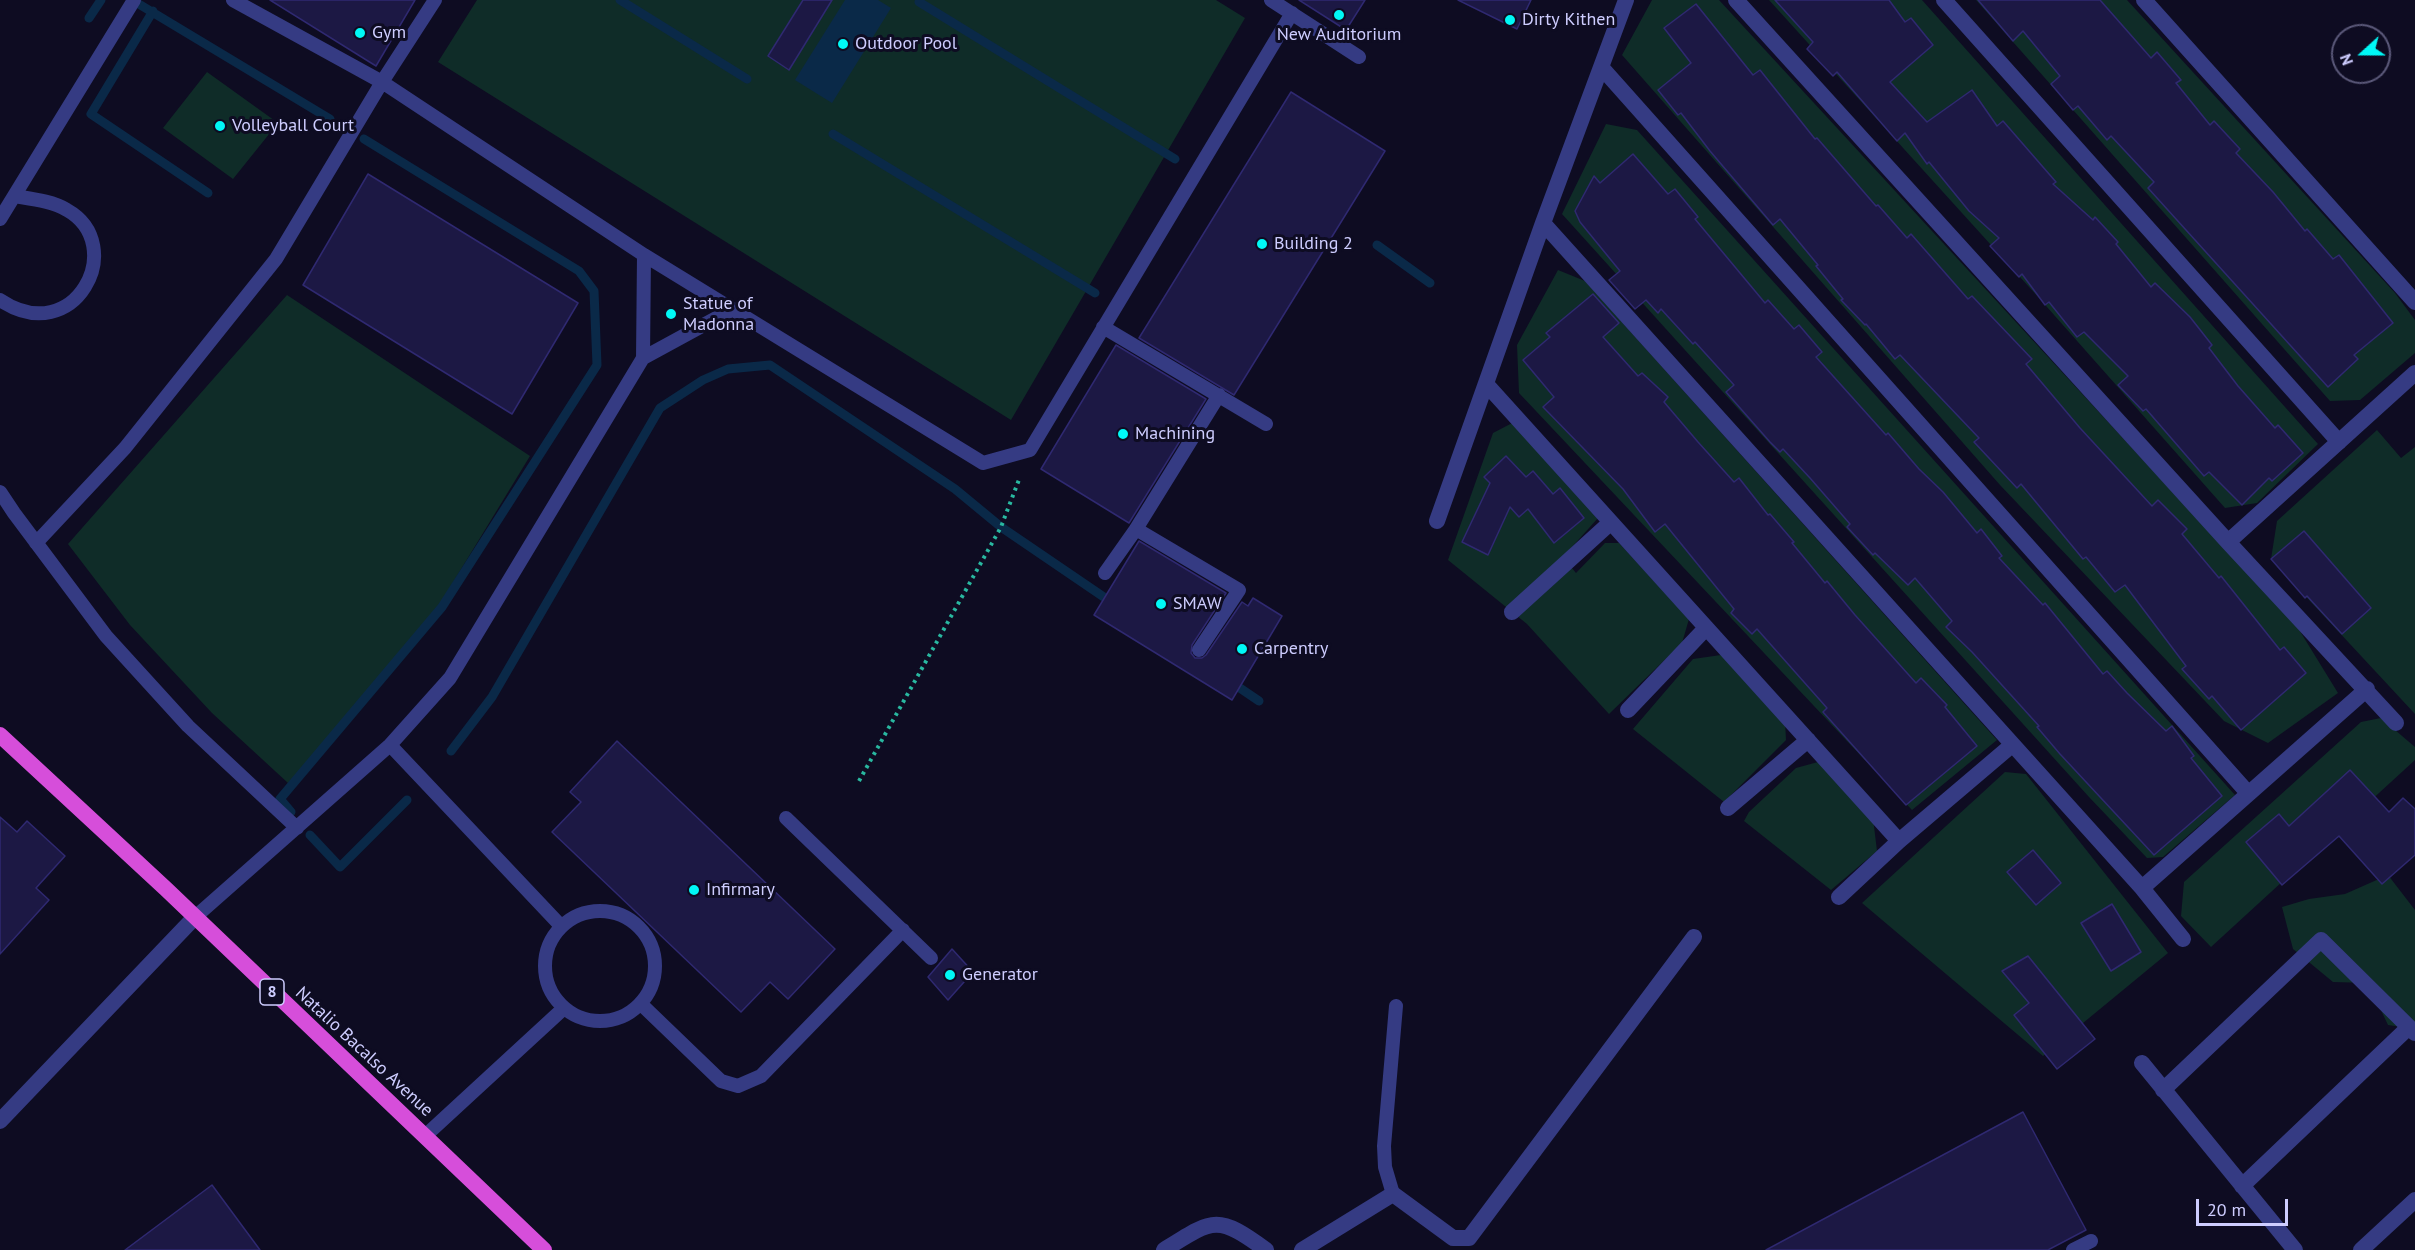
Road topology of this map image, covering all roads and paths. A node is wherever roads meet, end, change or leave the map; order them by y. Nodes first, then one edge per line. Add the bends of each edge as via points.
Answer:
1 (134, 0) edge
2 (232, 0) edge
3 (435, 0) edge
4 (1271, 0) edge
5 (1626, 0) edge
6 (1736, 0) edge
7 (1944, 0) edge
8 (2144, 0) edge
9 (1292, 13) junction
10 (1359, 57) dead end
11 (1602, 68) junction
12 (382, 82) junction
13 (14, 196) junction
14 (0, 219) edge
15 (1543, 223) junction
16 (644, 255) junction
17 (0, 300) edge
18 (2415, 302) edge
19 (733, 309) junction
20 (1103, 327) junction
21 (643, 358) junction
22 (2415, 373) edge
23 (1487, 385) junction
24 (1219, 395) junction
25 (1266, 424) dead end
26 (2340, 442) junction
27 (1030, 450) junction
28 (0, 492) edge
29 (1437, 521) dead end
30 (1610, 523) junction
31 (1136, 529) junction
32 (2228, 542) junction
33 (36, 543) junction
34 (1105, 573) dead end
35 (1512, 612) dead end
36 (1706, 628) junction
37 (1199, 650) dead end
38 (2367, 689) junction
39 (1628, 710) dead end
40 (2397, 723) dead end
41 (0, 735) edge
42 (1808, 740) junction
43 (2012, 745) junction
44 (390, 746) junction
45 (859, 781) dead end
46 (2248, 793) junction
47 (1728, 808) dead end
48 (786, 818) dead end
49 (297, 828) junction
50 (1899, 842) junction
51 (2142, 888) junction
52 (1839, 897) dead end
53 (194, 918) junction
54 (561, 926) junction
55 (903, 930) junction
56 (1694, 937) dead end
57 (2183, 939) dead end
58 (931, 958) dead end
59 (641, 1004) junction
60 (1396, 1006) dead end
61 (564, 1008) junction
62 (2412, 1030) edge
63 (2142, 1063) dead end
64 (2163, 1089) junction
65 (0, 1121) edge
66 (425, 1136) junction
67 (2242, 1186) junction
68 (1393, 1194) junction
69 (2415, 1200) edge
70 (2091, 1241) dead end
71 (544, 1250) edge
72 (1164, 1250) edge
73 (1266, 1250) edge
74 (1302, 1250) edge
75 (2073, 1250) edge
76 (2295, 1250) edge
77 (2361, 1250) edge

1 - 13 lane
2 - 12 lane
3 - 12 lane
4 - 9 lane
5 - 11 street
6 - 32 street
7 - 26 street
8 - 18 street
9 - 10 lane
9 - 20 lane
11 - 15 street
11 - 46 street
12 - 16 lane
12 - 33 lane via 276,259 125,448
13 - 14 lane
13 - 17 lane via 70,211 90,236 93,268 79,296 52,312 20,311
15 - 23 street
15 - 43 street
16 - 19 lane
16 - 21 lane
19 - 21 lane
19 - 27 lane via 983,463
20 - 24 lane
20 - 27 lane
21 - 44 lane via 450,678
22 - 26 street
23 - 29 street
23 - 30 street
24 - 25 lane
24 - 31 lane
26 - 32 street
27 - 45 path via 1001,527
28 - 33 lane
30 - 35 street
30 - 36 street
31 - 34 lane
31 - 37 lane via 1239,590
32 - 38 street
33 - 49 lane via 106,636 188,726
36 - 39 street
36 - 42 street
38 - 40 street
38 - 46 street
41 - 53 highway, Natalio Bacalso Avenue / 8
42 - 47 street
42 - 50 street
43 - 50 street
43 - 51 street
44 - 49 lane
44 - 54 lane
46 - 51 street
48 - 55 lane
49 - 53 lane
50 - 52 street
51 - 57 street
53 - 65 street
53 - 66 highway, Natalio Bacalso Avenue / 8
54 - 59 lane via 592,911 608,911 639,927 649,940 655,965 651,990
54 - 61 lane via 549,946 545,968 550,990
55 - 58 lane
55 - 59 lane via 761,1076 738,1086 721,1082
56 - 68 street via 1469,1238 1453,1238
59 - 61 lane via 624,1016 604,1022 582,1019
60 - 68 lane via 1384,1146
61 - 66 lane
62 - 64 street via 2321,940
62 - 67 street
63 - 64 street
64 - 67 street
66 - 71 highway, Natalio Bacalso Avenue / 8
67 - 76 street
68 - 74 street
69 - 77 street
70 - 75 lane
72 - 73 street via 1203,1226 1227,1225

